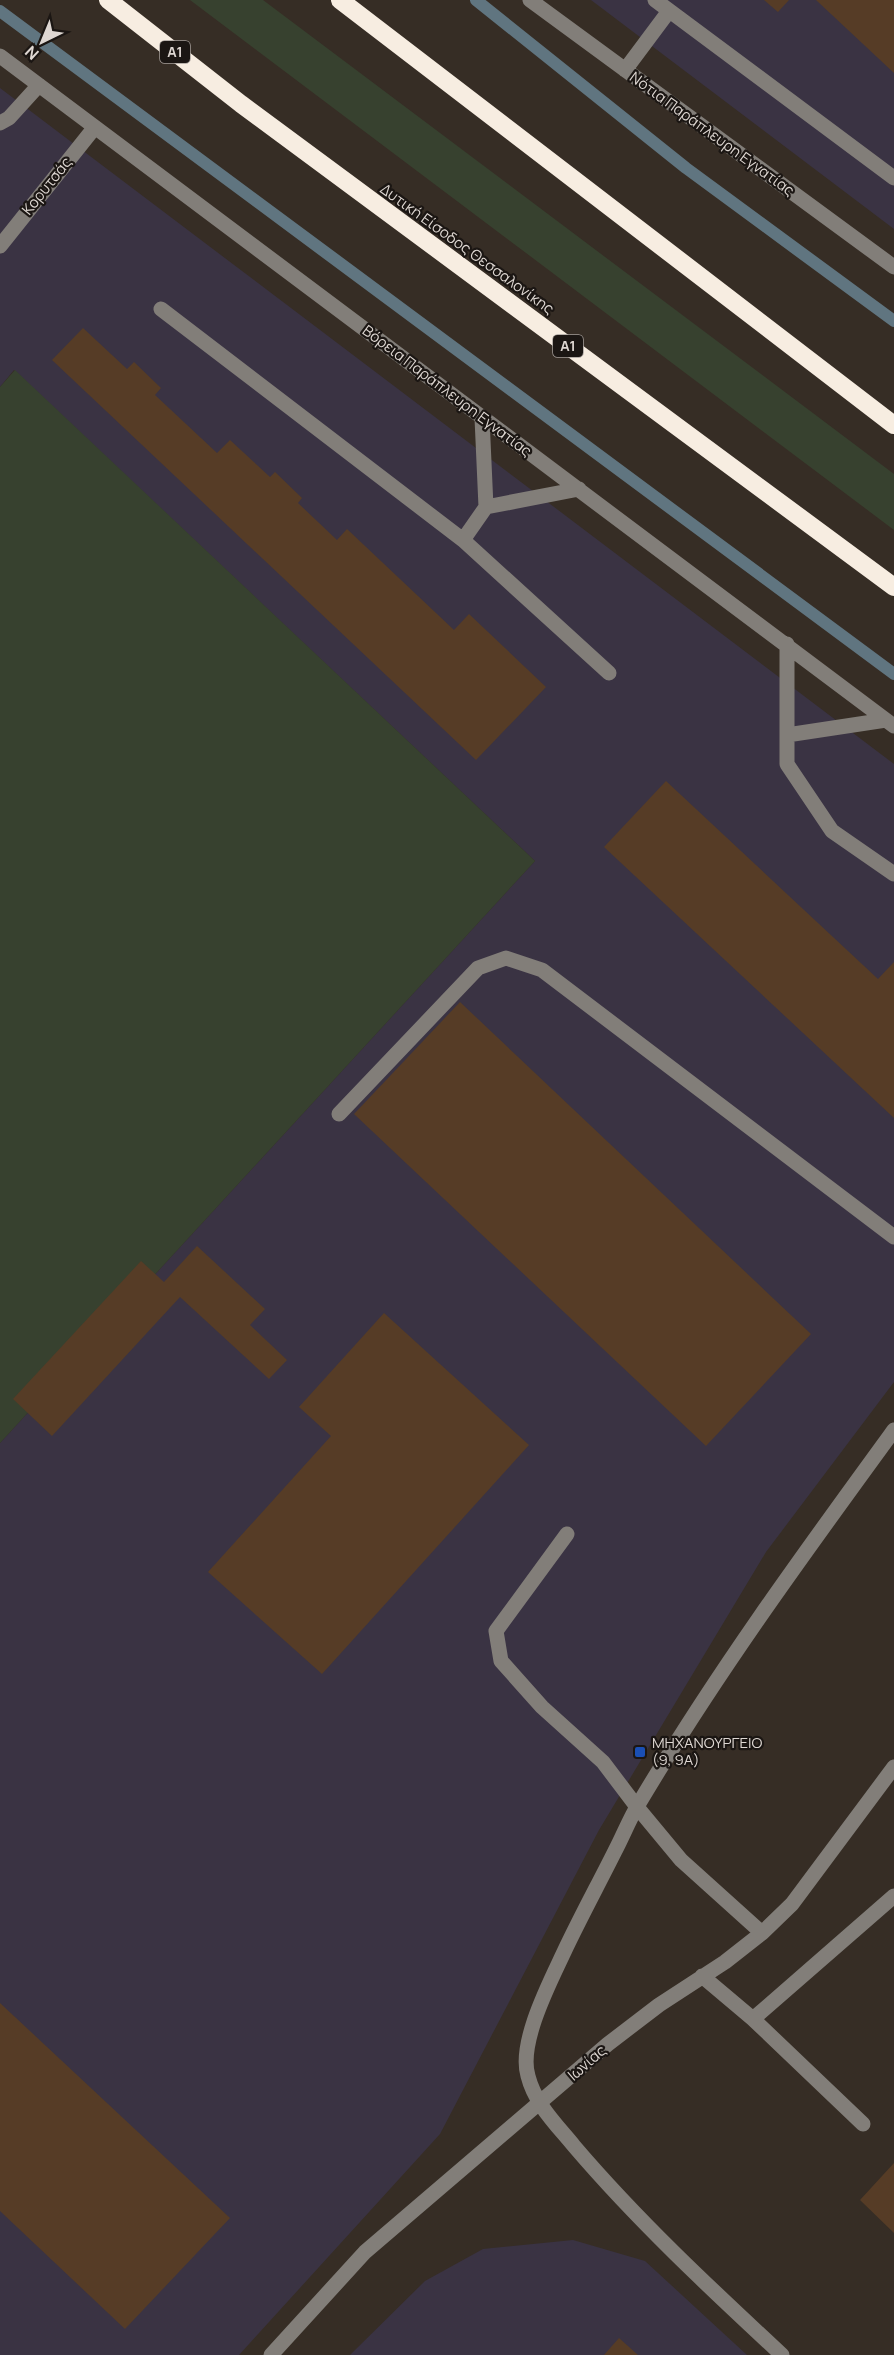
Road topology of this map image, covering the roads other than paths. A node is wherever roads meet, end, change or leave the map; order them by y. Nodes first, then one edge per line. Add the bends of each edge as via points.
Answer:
1 (108, 0) edge
2 (340, 0) edge
3 (530, 0) edge
4 (655, 0) edge
5 (669, 11) junction
6 (0, 56) edge
7 (624, 70) junction
8 (39, 85) junction
9 (0, 123) edge
10 (95, 127) junction
11 (894, 178) edge
12 (0, 246) edge
13 (894, 267) edge
14 (161, 309) dead end
15 (482, 418) junction
16 (894, 425) edge
17 (579, 489) junction
18 (486, 507) junction
19 (463, 540) junction
20 (894, 587) edge
21 (787, 644) junction
22 (609, 674) dead end
23 (890, 723) edge
24 (787, 735) junction
25 (894, 874) edge
26 (339, 1114) dead end
27 (894, 1237) edge
28 (894, 1430) edge
29 (567, 1534) dead end
30 (894, 1767) edge
31 (637, 1807) junction
32 (894, 1896) edge
33 (762, 1933) junction
34 (702, 1976) junction
35 (753, 2019) junction
36 (540, 2104) junction
37 (863, 2124) dead end
38 (271, 2355) edge
39 (782, 2355) edge

1 - 20 highway, Δυτική Είσοδος Θεσσαλονίκης / Α1 via 251,112
2 - 16 highway
3 - 7 street, Νότια Παράπλευρη Εγνατίας
4 - 5 street
5 - 7 street
5 - 11 street
6 - 8 street, Βόρεια Παράπλευρη Εγνατίας
7 - 13 street, Νότια Παράπλευρη Εγνατίας
8 - 9 street
8 - 10 street, Βόρεια Παράπλευρη Εγνατίας
10 - 12 street, Κορυτσάς
10 - 15 street, Βόρεια Παράπλευρη Εγνατίας
14 - 19 street
15 - 17 street, Βόρεια Παράπλευρη Εγνατίας
15 - 18 street
17 - 18 street
17 - 21 street, Βόρεια Παράπλευρη Εγνατίας
18 - 19 street
19 - 22 street
21 - 23 street, Βόρεια Παράπλευρη Εγνατίας
21 - 24 street
23 - 24 street
24 - 25 street via 787,764 832,831
26 - 27 street via 478,968 506,958 542,970
28 - 31 street via 733,1657
29 - 31 street via 496,1632 501,1660 542,1707 603,1762
30 - 33 street, Ιωνίας via 792,1904
31 - 33 street via 681,1860
31 - 36 street via 586,1904 539,2008 526,2050 527,2074
32 - 35 street
33 - 34 street, Ιωνίας
34 - 35 street
34 - 36 street, Ιωνίας via 608,2044
35 - 37 street
36 - 38 street, Ιωνίας via 365,2252
36 - 39 street via 595,2171 668,2248

